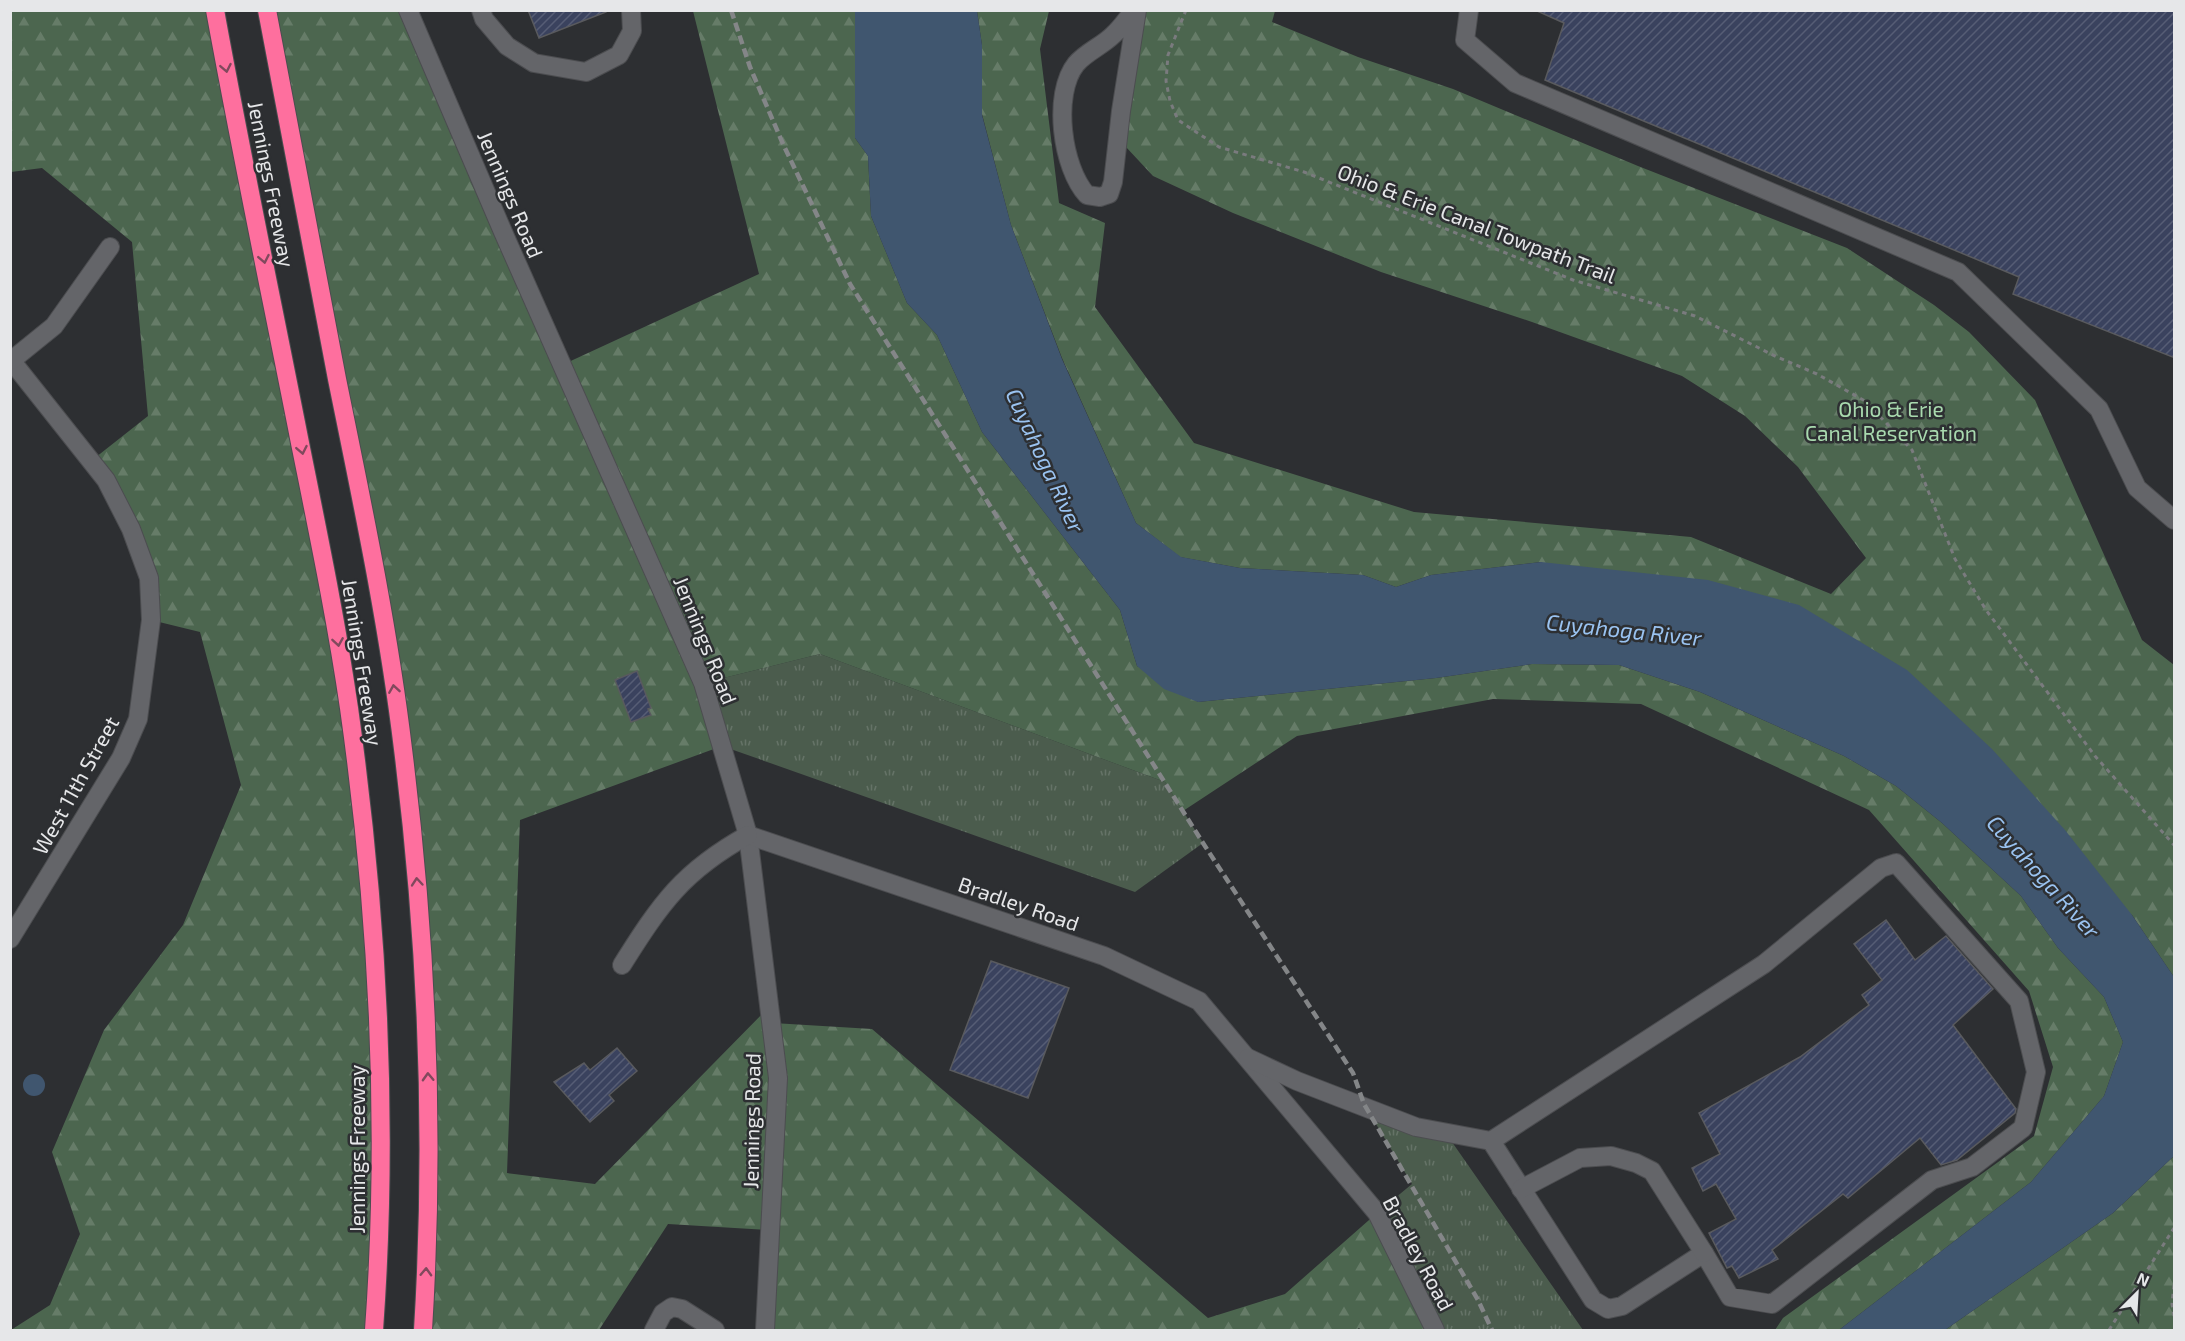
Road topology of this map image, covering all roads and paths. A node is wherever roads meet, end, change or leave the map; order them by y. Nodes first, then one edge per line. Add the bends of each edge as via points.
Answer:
1 (215, 10) edge
2 (267, 10) edge
3 (408, 10) edge
4 (482, 10) edge
5 (631, 10) edge
6 (1136, 10) edge
7 (1186, 10) edge
8 (1469, 10) edge
9 (110, 247) dead end
10 (11, 360) edge
11 (2175, 520) edge
12 (748, 835) junction
13 (2175, 845) edge
14 (10, 939) edge
15 (622, 965) dead end
16 (1248, 1058) junction
17 (1491, 1141) junction
18 (1521, 1189) junction
19 (2175, 1228) edge
20 (1704, 1253) junction
21 (2175, 1285) edge
22 (2175, 1316) edge
23 (374, 1330) edge
24 (423, 1330) edge
25 (654, 1330) edge
26 (715, 1330) edge
27 (765, 1330) edge
28 (1435, 1330) edge
29 (2109, 1330) edge

1 -> 23 highway, Jennings Freeway via 325,564 349,709 372,913 379,1068
24 -> 2 highway, Jennings Freeway via 428,1068 423,962 403,746 376,576
3 - 12 street, Jennings Road via 703,683
4 - 5 street via 484,19 507,46 534,63 586,72 619,55 632,30
6 - 6 street via 1112,36 1077,63 1065,91 1064,147 1072,175 1087,195 1100,198 1109,194 1113,182
7 - 13 path, Ohio & Erie Canal Towpath Trail via 1168,55 1166,81 1170,101 1178,120 1219,147 1304,172 1573,280 1695,316 1865,401 1912,450 1955,559 1986,610 2095,756
8 - 11 street via 1465,40 1515,83 1958,273 2099,409 2136,488
9 - 10 street via 54,326
10 - 14 street, West 11th Street via 106,480 131,529 149,578 151,620 138,719 121,758
12 - 15 street via 682,881 657,910
12 - 16 street, Bradley Road via 1104,956 1199,1000
12 - 27 street, Jennings Road via 778,1078
16 - 17 street, Bradley Road via 1416,1127
16 - 28 street, Bradley Road via 1377,1213
17 - 18 street
17 - 20 street via 1764,964 1881,868 1896,863 2019,1001 2036,1072 2023,1128 1972,1167 1932,1180 1772,1304 1730,1297
18 - 20 street via 1581,1158 1611,1156 1636,1163 1653,1171
18 - 20 street via 1593,1300 1608,1309 1622,1306
19 - 29 path
21 - 22 path
25 - 26 street via 663,1313 672,1307

